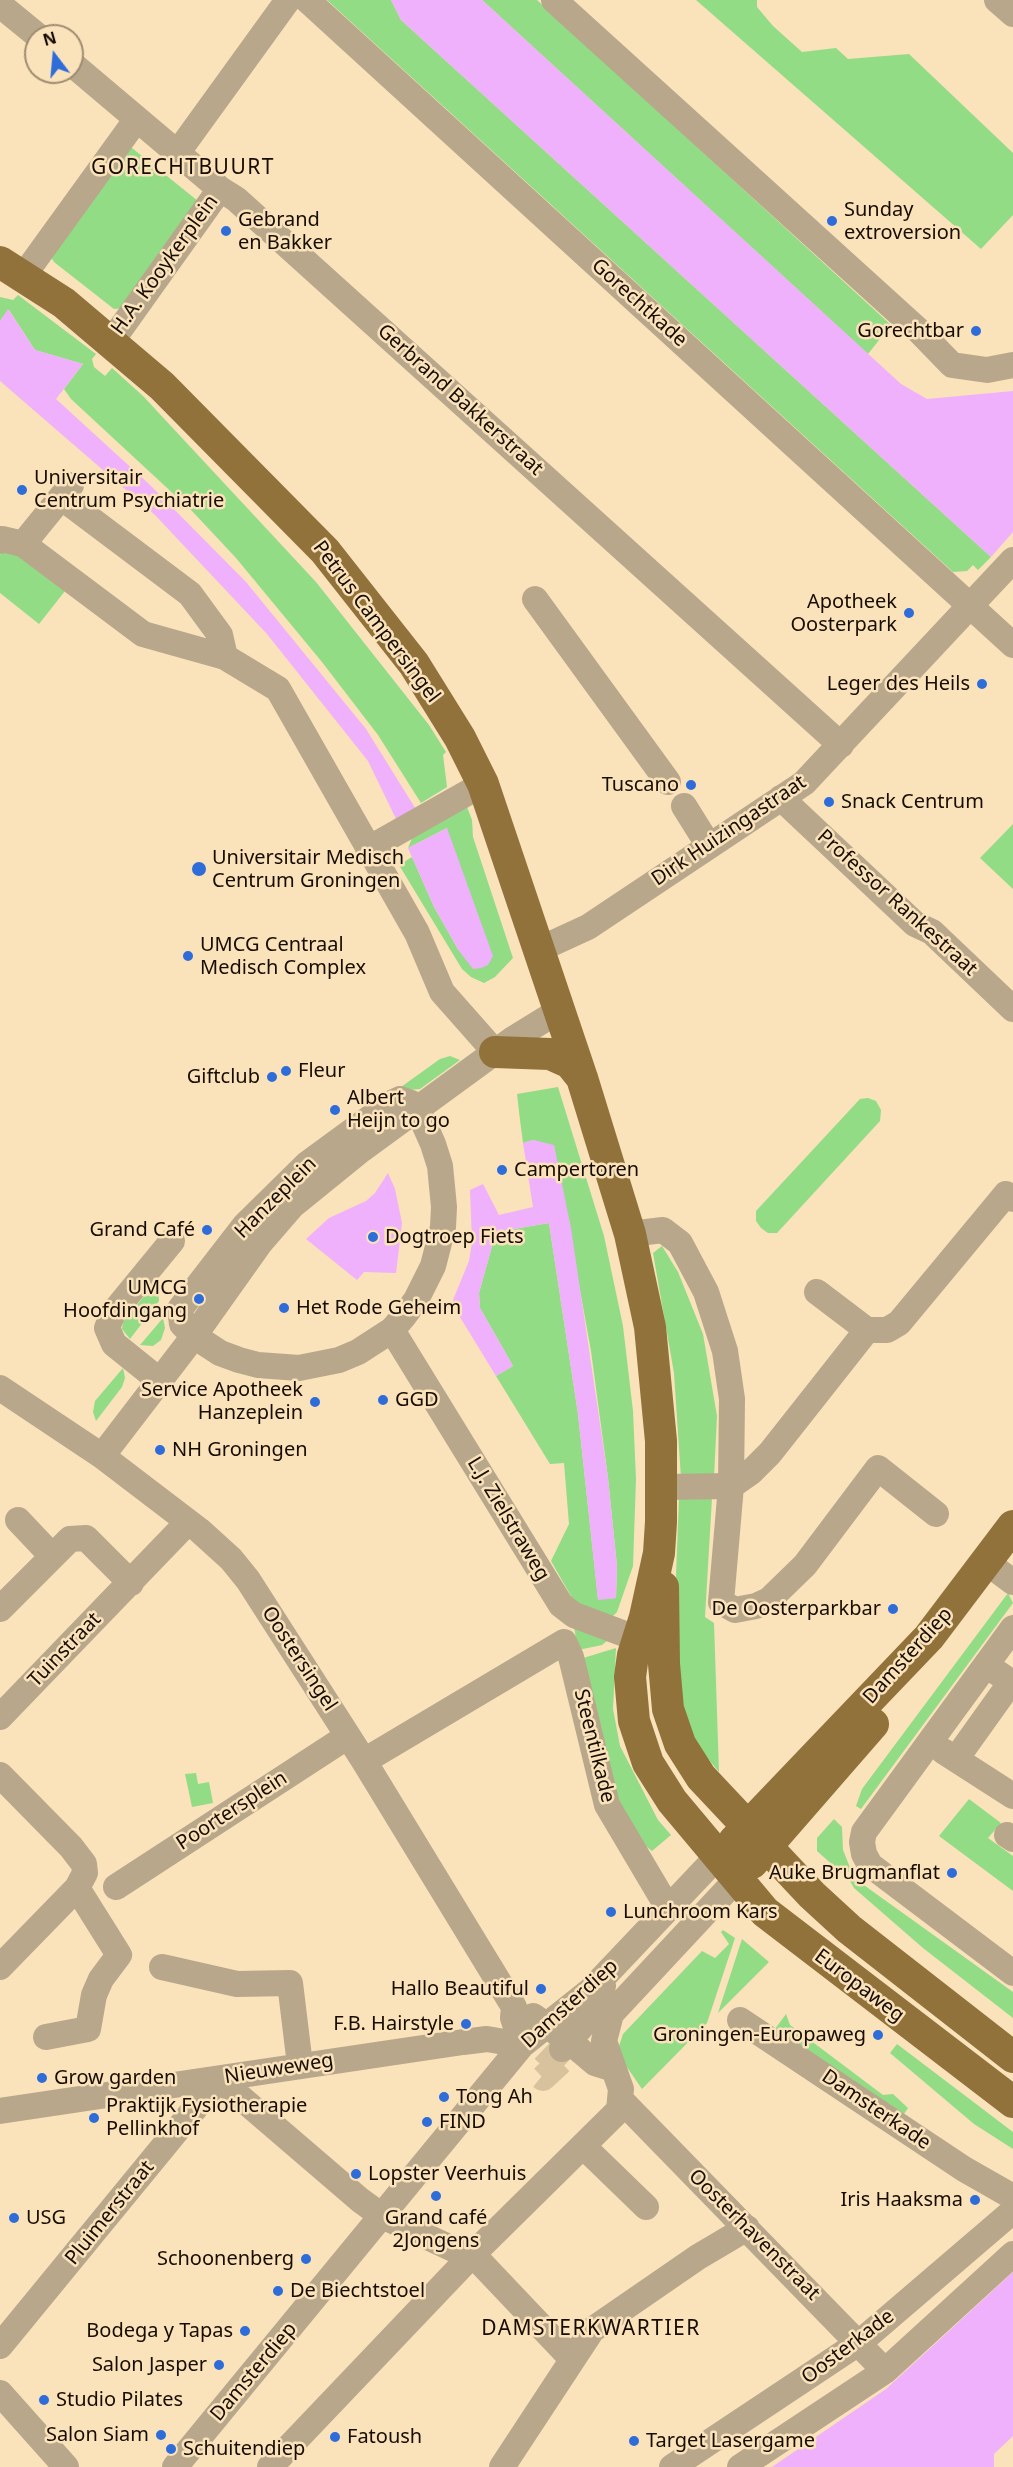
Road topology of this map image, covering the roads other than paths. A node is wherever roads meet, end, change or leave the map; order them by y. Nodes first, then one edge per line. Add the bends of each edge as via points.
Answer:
1 (288, 0) edge
2 (308, 0) edge
3 (554, 0) edge
4 (997, 0) edge
5 (0, 5) edge
6 (1013, 14) edge
7 (24, 25) edge
8 (84, 74) edge
9 (136, 120) junction
10 (178, 152) junction
11 (220, 189) junction
12 (12, 268) edge
13 (111, 342) junction
14 (1013, 364) edge
15 (12, 542) edge
16 (1013, 560) edge
17 (535, 599) dead end
18 (970, 606) junction
19 (1013, 645) edge
20 (225, 657) junction
21 (841, 745) junction
22 (668, 782) dead end
23 (483, 784) junction
24 (781, 798) junction
25 (684, 806) dead end
26 (709, 846) junction
27 (368, 849) junction
28 (540, 949) junction
29 (1013, 1009) edge
30 (560, 1010) junction
31 (495, 1052) junction
32 (582, 1078) junction
33 (418, 1110) junction
34 (1013, 1199) edge
35 (630, 1234) junction
36 (172, 1241) dead end
37 (817, 1292) dead end
38 (392, 1330) junction
39 (867, 1330) junction
40 (194, 1336) junction
41 (160, 1382) junction
42 (0, 1388) edge
43 (102, 1456) junction
44 (731, 1486) junction
45 (662, 1487) junction
46 (936, 1514) dead end
47 (18, 1520) dead end
48 (188, 1522) junction
49 (1013, 1526) edge
50 (659, 1553) junction
51 (52, 1556) junction
52 (1002, 1564) edge
53 (131, 1583) junction
54 (0, 1609) edge
55 (567, 1611) junction
56 (1013, 1628) edge
57 (638, 1639) junction
58 (564, 1642) junction
59 (664, 1664) junction
60 (986, 1665) junction
61 (0, 1717) edge
62 (348, 1736) junction
63 (929, 1742) junction
64 (956, 1759) junction
65 (364, 1761) junction
66 (0, 1775) edge
67 (1013, 1796) edge
68 (758, 1837) junction
69 (728, 1868) junction
70 (81, 1881) junction
71 (116, 1887) dead end
72 (668, 1908) junction
73 (0, 1967) edge
74 (162, 1968) dead end
75 (608, 1972) junction
76 (1013, 1973) edge
77 (514, 2007) junction
78 (740, 2020) dead end
79 (607, 2023) junction
80 (545, 2025) junction
81 (46, 2037) dead end
82 (522, 2045) junction
83 (569, 2047) junction
84 (1013, 2057) edge
85 (300, 2065) junction
86 (614, 2069) junction
87 (219, 2079) junction
88 (621, 2100) junction
89 (1013, 2102) edge
90 (0, 2111) edge
91 (583, 2146) junction
92 (1013, 2197) edge
93 (646, 2207) dead end
94 (1013, 2211) edge
95 (382, 2216) junction
96 (747, 2228) junction
97 (1013, 2253) edge
98 (471, 2256) junction
99 (860, 2342) junction
100 (0, 2346) edge
101 (571, 2358) junction
102 (885, 2371) junction
103 (0, 2393) edge
104 (66, 2467) edge
105 (175, 2467) edge
106 (270, 2467) edge
107 (502, 2467) edge
108 (672, 2467) edge
109 (740, 2467) edge

1 - 10 street
2 - 18 street, Gorechtkade
3 - 14 street via 952,365 987,370
4 - 6 street
5 - 7 street
8 - 9 street, Gerbrand Bakkerstraat
9 - 10 street, Gerbrand Bakkerstraat
9 - 12 street
10 - 11 street, Gerbrand Bakkerstraat
11 - 13 street, H.A. Kooykerplein
11 - 21 street, Gerbrand Bakkerstraat via 236,199
12 - 13 main road, Petrus Campersingel via 64,303
13 - 23 main road, Petrus Campersingel via 162,386 325,550 414,664
15 - 20 street via 142,634
15 - 20 street via 66,491 190,594 220,635
16 - 18 street, Dirk Huizingastraat
17 - 22 street
18 - 19 street, Gorechtkade
18 - 21 street, Dirk Huizingastraat
20 - 27 street via 278,689
21 - 24 street, Dirk Huizingastraat via 804,783
23 - 27 street
23 - 28 main road, Petrus Campersingel
24 - 26 street, Dirk Huizingastraat
24 - 29 street, Professor Rankestraat via 915,924 932,932
25 - 26 street
26 - 28 street, Dirk Huizingastraat via 571,938
27 - 31 street via 417,933 442,992
28 - 30 main road, Petrus Campersingel
30 - 31 street, Hanzeplein
30 - 32 main road, Petrus Campersingel
31 - 32 main road via 550,1054 570,1063
31 - 33 street, Hanzeplein
32 - 35 main road, Petrus Campersingel
33 - 38 street via 440,1166 443,1227 425,1283
33 - 40 street, Hanzeplein via 292,1206 260,1243
34 - 39 street via 1006,1194 899,1323 887,1330
35 - 44 street via 663,1230 681,1243 706,1292 725,1351 732,1399
35 - 45 main road, Petrus Campersingel via 654,1359
36 - 41 street via 113,1313 107,1328 114,1344
37 - 39 street
38 - 40 street via 339,1360 299,1368 239,1360
38 - 55 street, L.J. Zielstraweg
39 - 44 street via 770,1453
40 - 41 street, Hanzeplein
41 - 43 street, Hanzeplein
42 - 43 street, Oostersingel
43 - 48 street, Oostersingel
44 - 45 street
44 - 46 street via 722,1602 735,1610 769,1600 805,1565 878,1468
45 - 50 main road, Petrus Campersingel
47 - 51 street
48 - 53 street, Tuinstraat
48 - 62 street, Oostersingel via 216,1544 248,1580
49 - 52 main road, Damsterdiep
50 - 57 main road, Petrus Campersingel
50 - 59 main road, Petrus Campersingel via 664,1594
51 - 53 street via 69,1539 86,1538
51 - 54 street
52 - 68 main road, Damsterdiep via 929,1637
53 - 61 street, Tuinstraat
55 - 57 street
55 - 58 street
56 - 60 street
57 - 59 street
57 - 69 main road, Petrus Campersingel via 630,1677 640,1743 672,1802
58 - 65 street
58 - 72 street, Steentilkade via 572,1657 607,1805
59 - 68 main road, Petrus Campersingel via 668,1709 680,1744 702,1777
60 - 63 street
60 - 64 street via 1011,1682
62 - 65 street, Oostersingel
62 - 71 street, Poortersplein
63 - 64 street
63 - 76 street via 864,1832 864,1854 870,1865
64 - 67 street
65 - 77 street, Oostersingel
66 - 70 street via 84,1864
68 - 69 main road, Damsterdiep
68 - 84 main road, Europaweg via 849,1929
69 - 72 street, Damsterdiep
69 - 79 street, Damsterdiep via 610,2014
69 - 89 main road, Europaweg via 765,1912
70 - 73 street
70 - 81 street via 119,1954 94,1995 88,2029
72 - 75 street, Damsterdiep
74 - 85 street via 237,1984 290,1983
75 - 80 street, Damsterdiep
75 - 83 street via 594,2010
77 - 80 street, Oostersingel
77 - 82 street, Oostersingel via 513,2018
78 - 92 street, Damsterkade via 964,2169
79 - 83 street
79 - 86 street, Damsterdiep via 605,2051
80 - 82 street, Damsterdiep
80 - 83 street, Oostersingel
82 - 85 street, Nieuweweg via 487,2039
82 - 95 street, Damsterdiep
83 - 86 street, Oostersingel
85 - 87 street, Nieuweweg
86 - 88 street, Damsterdiep
87 - 90 street, Nieuweweg
87 - 95 street
87 - 100 street, Pluimerstraat
88 - 91 street via 619,2110
88 - 96 street, Oosterhavenstraat
91 - 93 street
91 - 98 street
94 - 99 street, Oosterkade
95 - 98 street
95 - 105 street, Damsterdiep
96 - 99 street, Oosterhavenstraat
96 - 101 street via 592,2330
97 - 102 street, Oosterkade
98 - 101 street
98 - 106 street
99 - 102 street, Oosterhavenstraat
99 - 108 street, Oosterkade
101 - 107 street
102 - 109 street, Oosterkade
103 - 104 street

